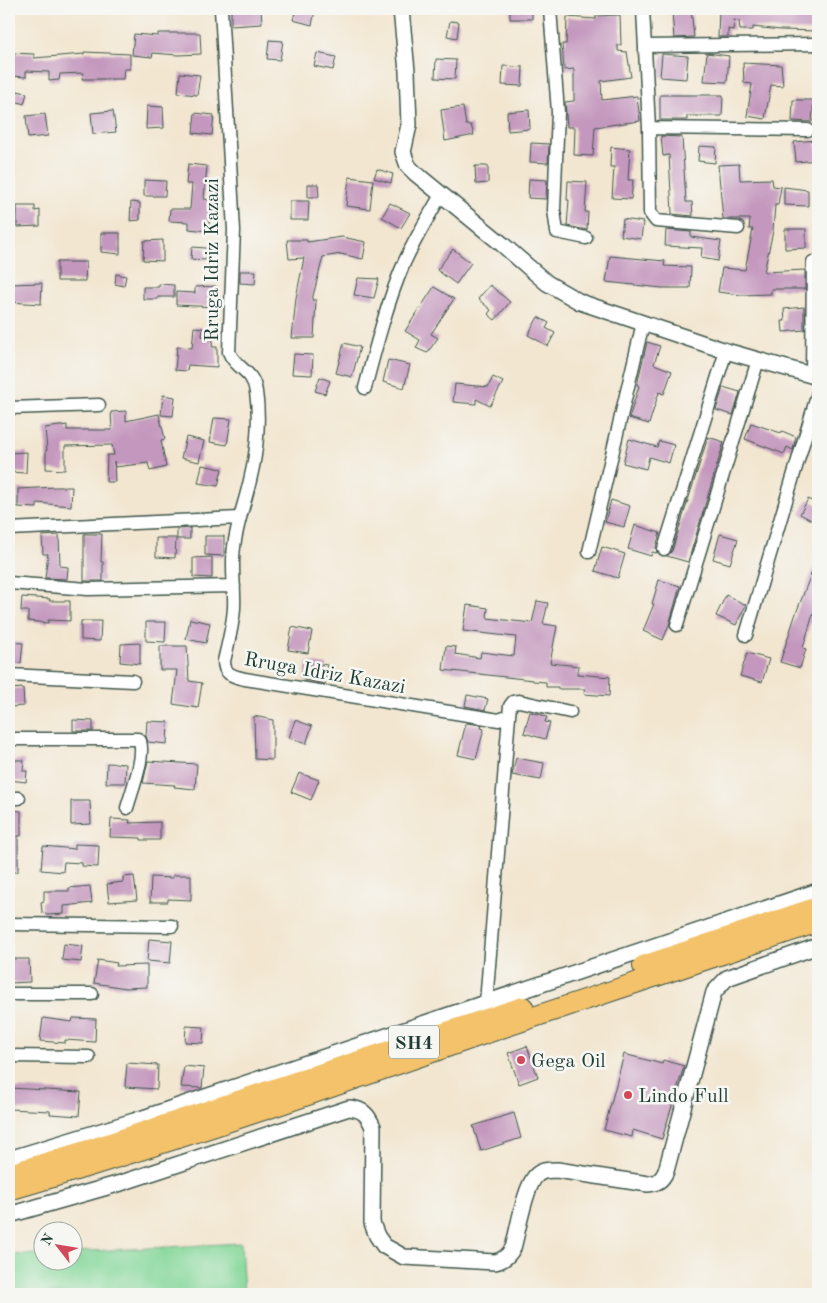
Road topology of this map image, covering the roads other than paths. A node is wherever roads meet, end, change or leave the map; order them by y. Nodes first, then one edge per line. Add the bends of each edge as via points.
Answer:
1 (222, 9) edge
2 (401, 9) edge
3 (550, 9) edge
4 (643, 9) edge
5 (818, 44) edge
6 (645, 46) junction
7 (649, 128) junction
8 (808, 130) dead end
9 (441, 195) junction
10 (738, 228) dead end
11 (586, 238) dead end
12 (813, 262) dead end
13 (643, 323) junction
14 (726, 351) junction
15 (758, 360) junction
16 (815, 376) edge
17 (365, 388) dead end
18 (818, 394) edge
19 (99, 405) dead end
20 (9, 408) edge
21 (239, 518) junction
22 (9, 529) edge
23 (664, 549) dead end
24 (590, 552) dead end
25 (9, 584) edge
26 (234, 586) junction
27 (677, 625) dead end
28 (746, 634) dead end
29 (9, 675) edge
30 (133, 681) dead end
31 (570, 712) dead end
32 (509, 716) junction
33 (9, 738) edge
34 (127, 808) dead end
35 (818, 891) edge
36 (818, 907) edge
37 (818, 922) edge
38 (9, 924) edge
39 (172, 926) dead end
40 (818, 946) edge
41 (9, 994) edge
42 (92, 994) dead end
43 (486, 1003) junction
44 (9, 1056) edge
45 (90, 1057) dead end
46 (9, 1159) edge
47 (9, 1174) edge
48 (9, 1190) edge
49 (9, 1215) edge

1 - 21 street, Rruga Idriz Kazazi via 234,230 229,352 236,363 251,375 256,393 255,455
2 - 9 street via 409,125 403,152 408,166
3 - 11 street via 558,112 554,210 558,232
4 - 6 street
5 - 6 street
6 - 7 street
7 - 8 street
7 - 10 street via 649,207 656,221
9 - 13 street via 547,283 580,302
9 - 17 street via 404,264
12 - 16 street
13 - 14 street
13 - 24 street
14 - 15 street
14 - 23 street
15 - 16 street
15 - 27 street
18 - 28 street
19 - 20 street
21 - 22 street
21 - 26 street, Rruga Idriz Kazazi via 233,550
25 - 26 street via 88,589
26 - 32 street, Rruga Idriz Kazazi via 234,608 224,660 224,668 230,675 499,720
29 - 30 street
31 - 32 street via 519,701 510,706
32 - 43 street
33 - 34 street via 138,739 142,746 140,759
35 - 43 street
36 - 47 highway, SH4 via 114,1142
37 - 48 highway, SH4 via 248,1116
38 - 39 street
40 - 49 street via 727,978 714,992 662,1179 648,1184 557,1170 538,1174 528,1189 513,1248 502,1260 404,1257 384,1246 372,1224 373,1127 364,1112 349,1108 121,1183
41 - 42 street
43 - 46 street via 134,1121
44 - 45 street

